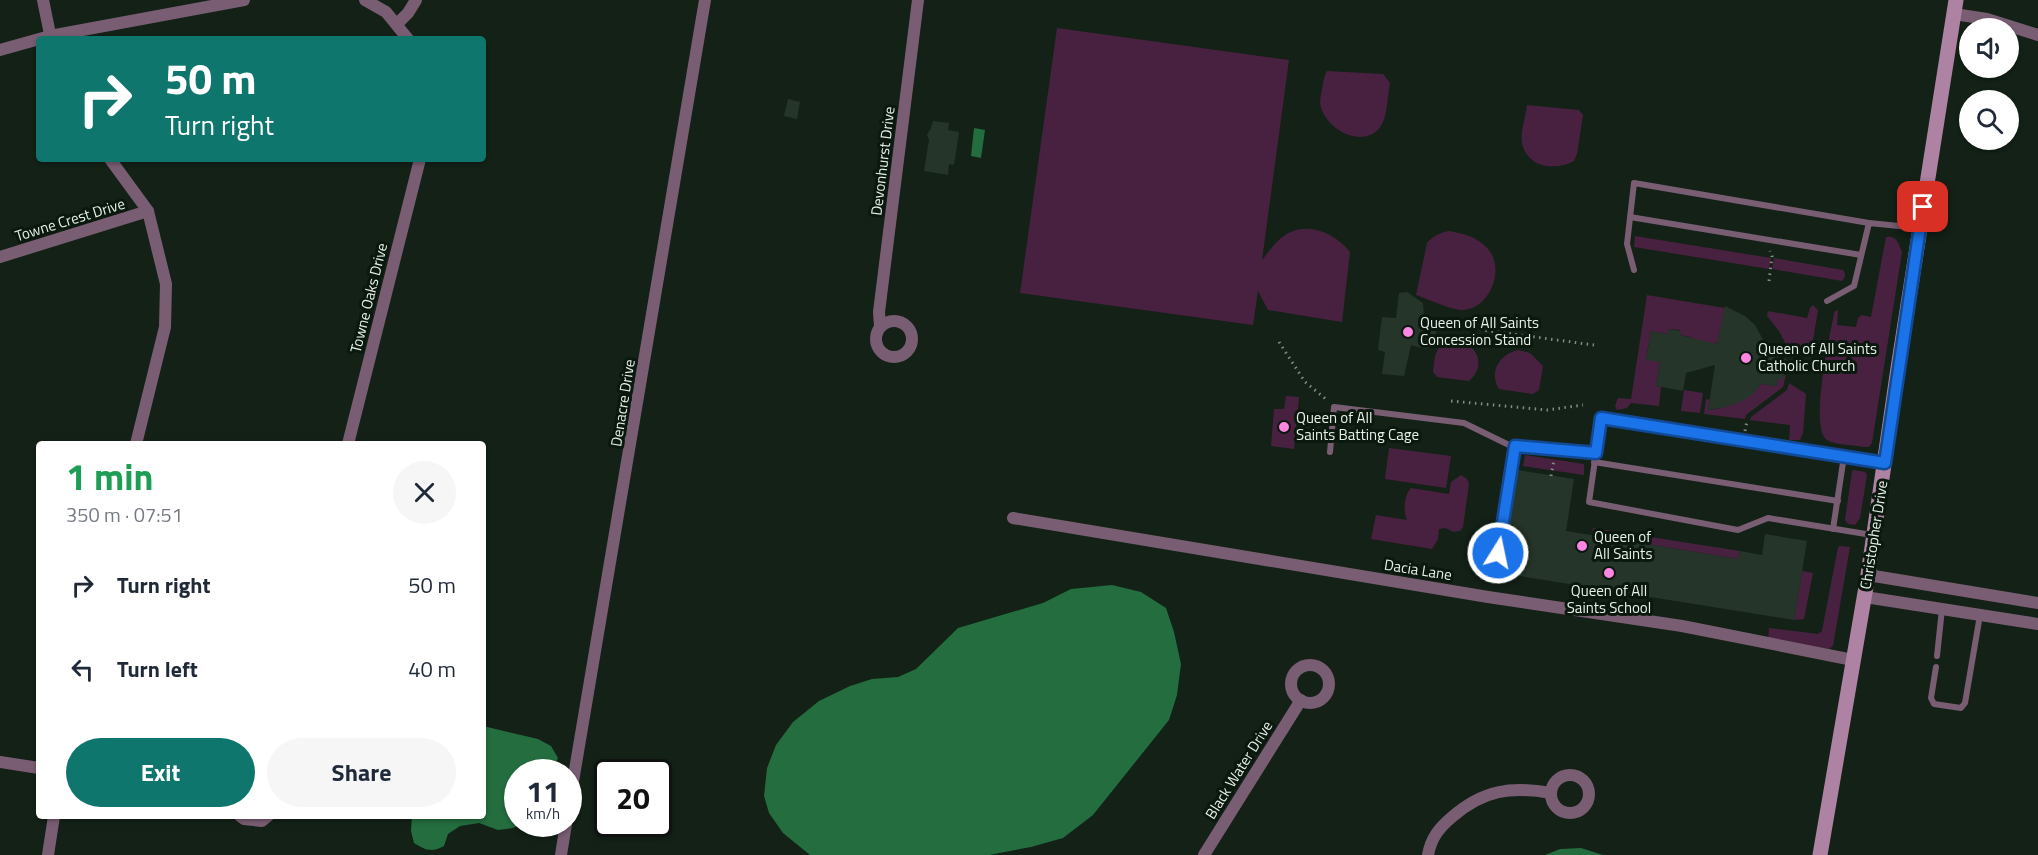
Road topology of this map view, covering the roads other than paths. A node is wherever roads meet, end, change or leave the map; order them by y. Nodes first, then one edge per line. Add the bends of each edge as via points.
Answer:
1 (43, 0) edge
2 (244, 0) edge
3 (365, 0) edge
4 (416, 0) edge
5 (705, 0) edge
6 (918, 0) edge
7 (1955, 7) edge
8 (397, 24) junction
9 (2038, 35) edge
10 (50, 36) edge
11 (60, 36) edge
12 (406, 36) edge
13 (36, 41) edge
14 (0, 50) edge
15 (112, 162) edge
16 (419, 162) edge
17 (148, 210) junction
18 (1630, 217) junction
19 (1869, 223) junction
20 (1920, 228) junction
21 (1861, 255) junction
22 (0, 257) edge
23 (1634, 270) dead end
24 (1827, 301) dead end
25 (880, 326) dead end
26 (137, 441) edge
27 (349, 441) edge
28 (1515, 446) junction
29 (1330, 452) dead end
30 (1596, 453) junction
31 (1844, 456) junction
32 (1594, 462) junction
33 (1885, 463) junction
34 (1838, 501) junction
35 (1013, 518) dead end
36 (1833, 530) junction
37 (1874, 535) junction
38 (1498, 553) dead end
39 (1868, 575) junction
40 (1945, 588) junction
41 (1983, 594) junction
42 (1865, 597) junction
43 (2038, 603) edge
44 (1942, 609) junction
45 (1980, 615) junction
46 (2038, 624) edge
47 (1937, 656) dead end
48 (1853, 660) junction
49 (1936, 667) dead end
50 (1301, 700) dead end
51 (577, 759) edge
52 (0, 762) edge
53 (36, 768) edge
54 (1551, 793) dead end
55 (54, 819) edge
56 (244, 819) edge
57 (264, 819) edge
58 (564, 837) edge
59 (48, 855) edge
60 (561, 855) edge
61 (1204, 855) edge
62 (1428, 855) edge
63 (1820, 855) edge

1 - 10 street
2 - 11 street
3 - 8 street
4 - 8 street
5 - 51 street, Denacre Drive
6 - 25 street, Devonhurst Drive
7 - 9 street
7 - 20 street, Christopher Drive
8 - 12 street
13 - 14 street
15 - 17 street
16 - 27 street, Towne Oaks Drive
17 - 22 street, Towne Crest Drive
17 - 26 street via 166,284 165,327
18 - 19 lane via 1634,183
18 - 21 lane
18 - 23 lane via 1627,244
19 - 20 lane
19 - 21 lane
20 - 33 street, Christopher Drive
21 - 24 lane via 1854,286
28 - 29 lane via 1464,423 1334,407
28 - 30 lane
28 - 38 lane
30 - 31 lane via 1601,418
30 - 32 lane
31 - 33 lane
31 - 34 lane
32 - 34 lane
32 - 36 lane via 1589,502 1738,530 1768,518
33 - 37 street, Christopher Drive
34 - 36 lane
35 - 48 street, Dacia Lane via 1682,626
36 - 37 lane
37 - 39 street, Christopher Drive
39 - 40 street
39 - 42 street, Christopher Drive
40 - 41 street
40 - 44 street
41 - 43 street
41 - 45 street
42 - 44 street
42 - 48 street, Christopher Drive
44 - 45 street
44 - 47 lane
45 - 46 street
45 - 49 lane via 1961,708 1934,704 1931,698
48 - 63 street, Christopher Drive
50 - 61 street, Black Water Drive
52 - 53 street
54 - 62 street via 1532,789 1506,791 1476,799 1440,828
55 - 59 street
56 - 57 street
58 - 60 street

